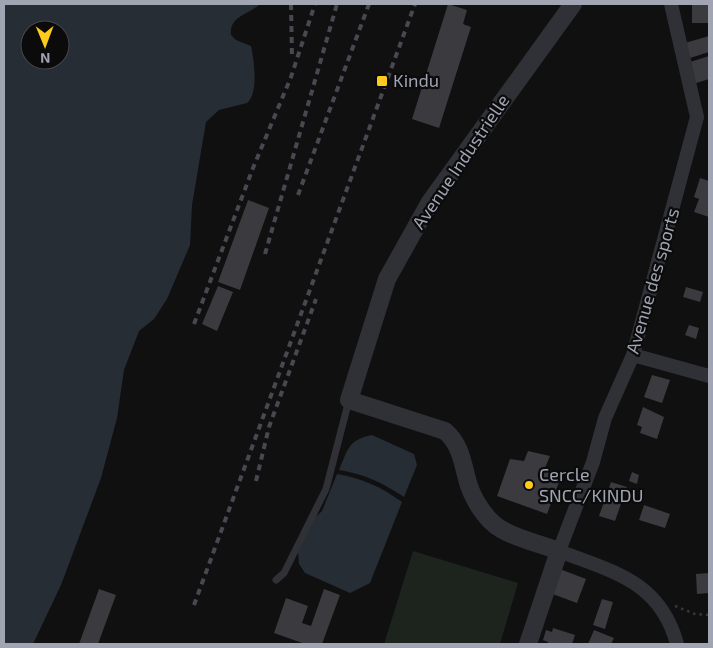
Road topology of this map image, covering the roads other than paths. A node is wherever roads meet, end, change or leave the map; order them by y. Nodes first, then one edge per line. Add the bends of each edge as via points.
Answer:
1 (573, 4) edge
2 (671, 4) edge
3 (633, 355) junction
4 (709, 376) edge
5 (349, 400) junction
6 (559, 550) junction
7 (276, 580) dead end
8 (528, 644) edge
9 (677, 644) edge

1 - 5 street, Avenue Industrielle via 430,202 387,279
2 - 3 street, Avenue des sports via 697,117
3 - 4 street
3 - 6 street, Avenue des sports via 605,418 593,462
5 - 6 street via 445,431 455,439 459,448 469,488 500,529
5 - 7 lane via 326,489 284,573
6 - 8 street
6 - 9 street via 630,578 661,606

